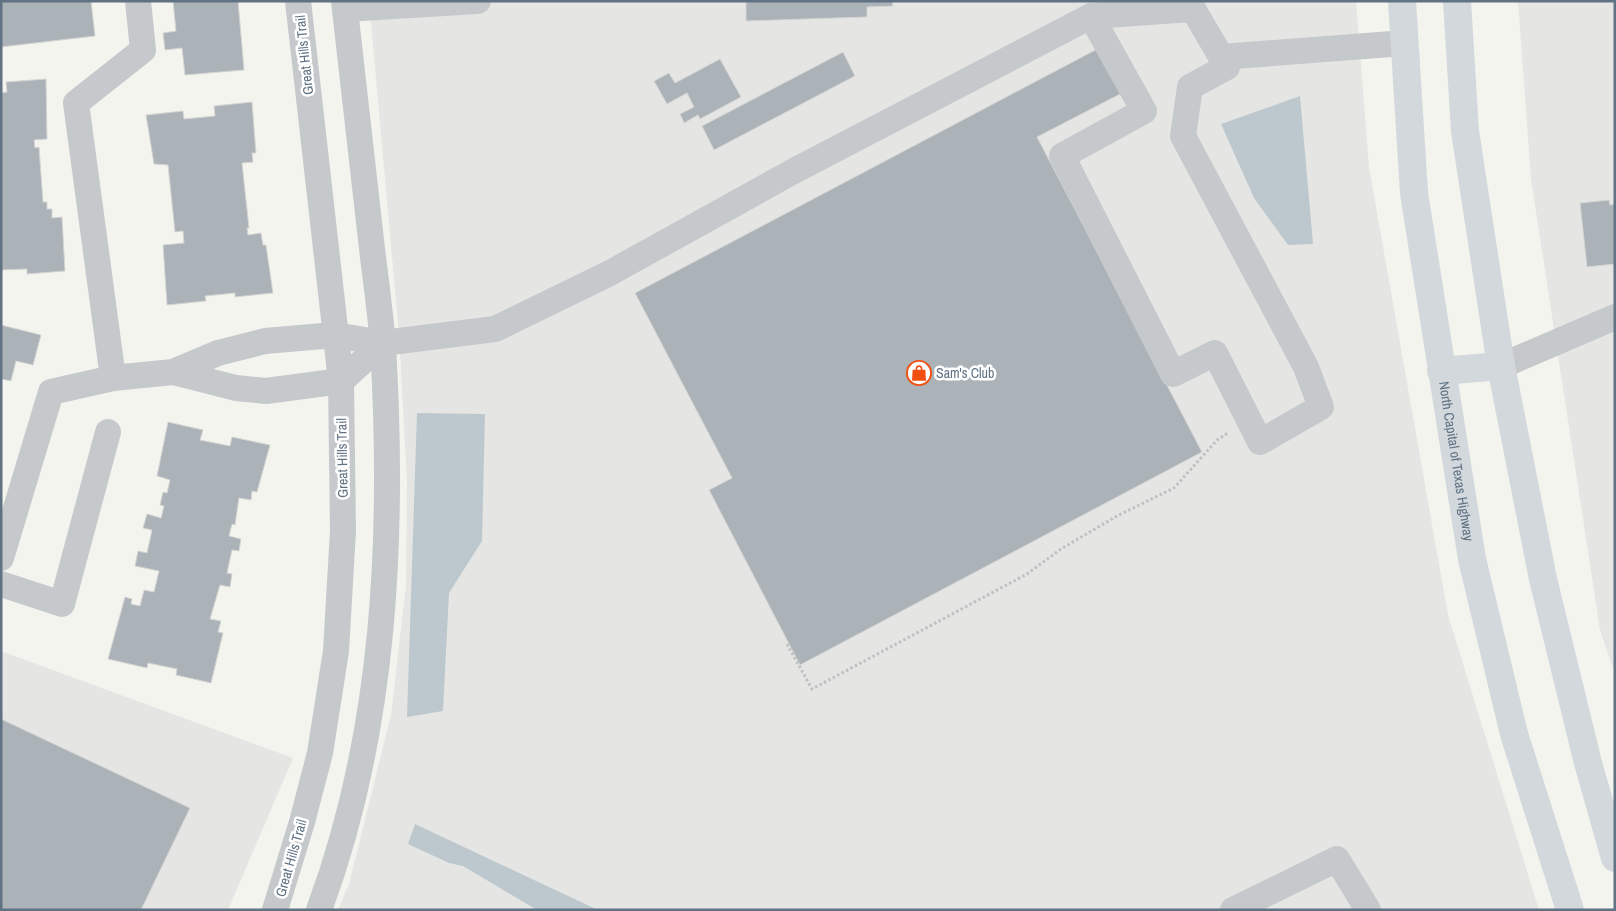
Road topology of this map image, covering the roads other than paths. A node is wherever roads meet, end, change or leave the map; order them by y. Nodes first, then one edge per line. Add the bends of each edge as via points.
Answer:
1 (138, 1) edge
2 (298, 1) edge
3 (478, 1) edge
4 (1402, 1) edge
5 (1457, 1) edge
6 (345, 5) edge
7 (1090, 16) junction
8 (1405, 43) junction
9 (1221, 57) junction
10 (1615, 317) edge
11 (335, 335) junction
12 (383, 343) junction
13 (1501, 366) junction
14 (1441, 371) junction
15 (173, 372) junction
16 (113, 378) junction
17 (341, 381) junction
18 (108, 432) dead end
19 (1, 558) edge
20 (1, 584) edge
21 (1615, 858) edge
22 (275, 910) edge
23 (319, 910) edge
24 (1234, 910) edge
25 (1368, 910) edge
26 (1570, 910) edge

1 - 16 street via 143,50 76,104
2 - 11 street, Great Hills Trail
3 - 6 street
4 - 8 main road, North Capital of Texas Highway
5 - 13 main road via 1466,131
6 - 12 street
7 - 9 street via 1193,9
7 - 9 street via 1144,111 1062,156 1173,374 1215,353 1260,442 1321,406 1306,367 1183,136 1190,87 1227,67
7 - 12 street via 792,172 610,272 495,329
8 - 9 street
8 - 14 main road, North Capital of Texas Highway via 1414,193
10 - 13 street
11 - 12 street
11 - 15 street via 265,342 218,353
11 - 17 street, Great Hills Trail
12 - 17 street
12 - 23 street via 387,530 379,648 363,753 347,822
13 - 14 main road
13 - 21 main road via 1543,578
14 - 26 main road, North Capital of Texas Highway via 1472,559 1511,724
15 - 16 street
15 - 17 street via 236,388 266,391
16 - 19 street via 50,392
17 - 22 street, Great Hills Trail via 343,531 336,651 320,753
18 - 20 street via 62,604
24 - 25 street via 1337,859

